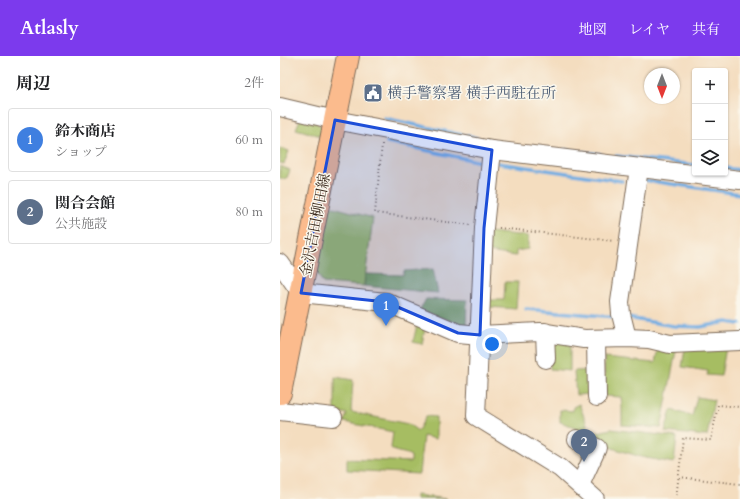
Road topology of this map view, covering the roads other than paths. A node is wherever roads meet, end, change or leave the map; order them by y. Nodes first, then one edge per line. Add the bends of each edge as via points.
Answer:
1 (348, 56) edge
2 (280, 107) edge
3 (335, 120) junction
4 (492, 150) junction
5 (639, 168) junction
6 (740, 180) edge
7 (280, 263) edge
8 (301, 292) junction
9 (545, 332) junction
10 (480, 335) junction
11 (627, 338) junction
12 (596, 339) junction
13 (740, 341) edge
14 (546, 359) dead end
15 (280, 393) edge
16 (597, 397) dead end
17 (280, 411) edge
18 (332, 417) dead end
19 (577, 439) dead end
20 (580, 485) junction
21 (595, 499) edge

1 - 3 main road, 金沢吉田柳田線
2 - 3 street
3 - 4 street
3 - 8 main road, 金沢吉田柳田線
4 - 5 street
4 - 10 street via 484,226
5 - 6 street
5 - 11 street via 620,302
7 - 8 street
8 - 10 street via 386,302 458,333
8 - 15 main road, 金沢吉田柳田線
9 - 10 street
9 - 12 street
9 - 14 street
10 - 20 street via 476,416 560,468
11 - 12 street
11 - 13 street via 675,344
12 - 16 street
17 - 18 street
19 - 20 street via 597,448
20 - 21 street

